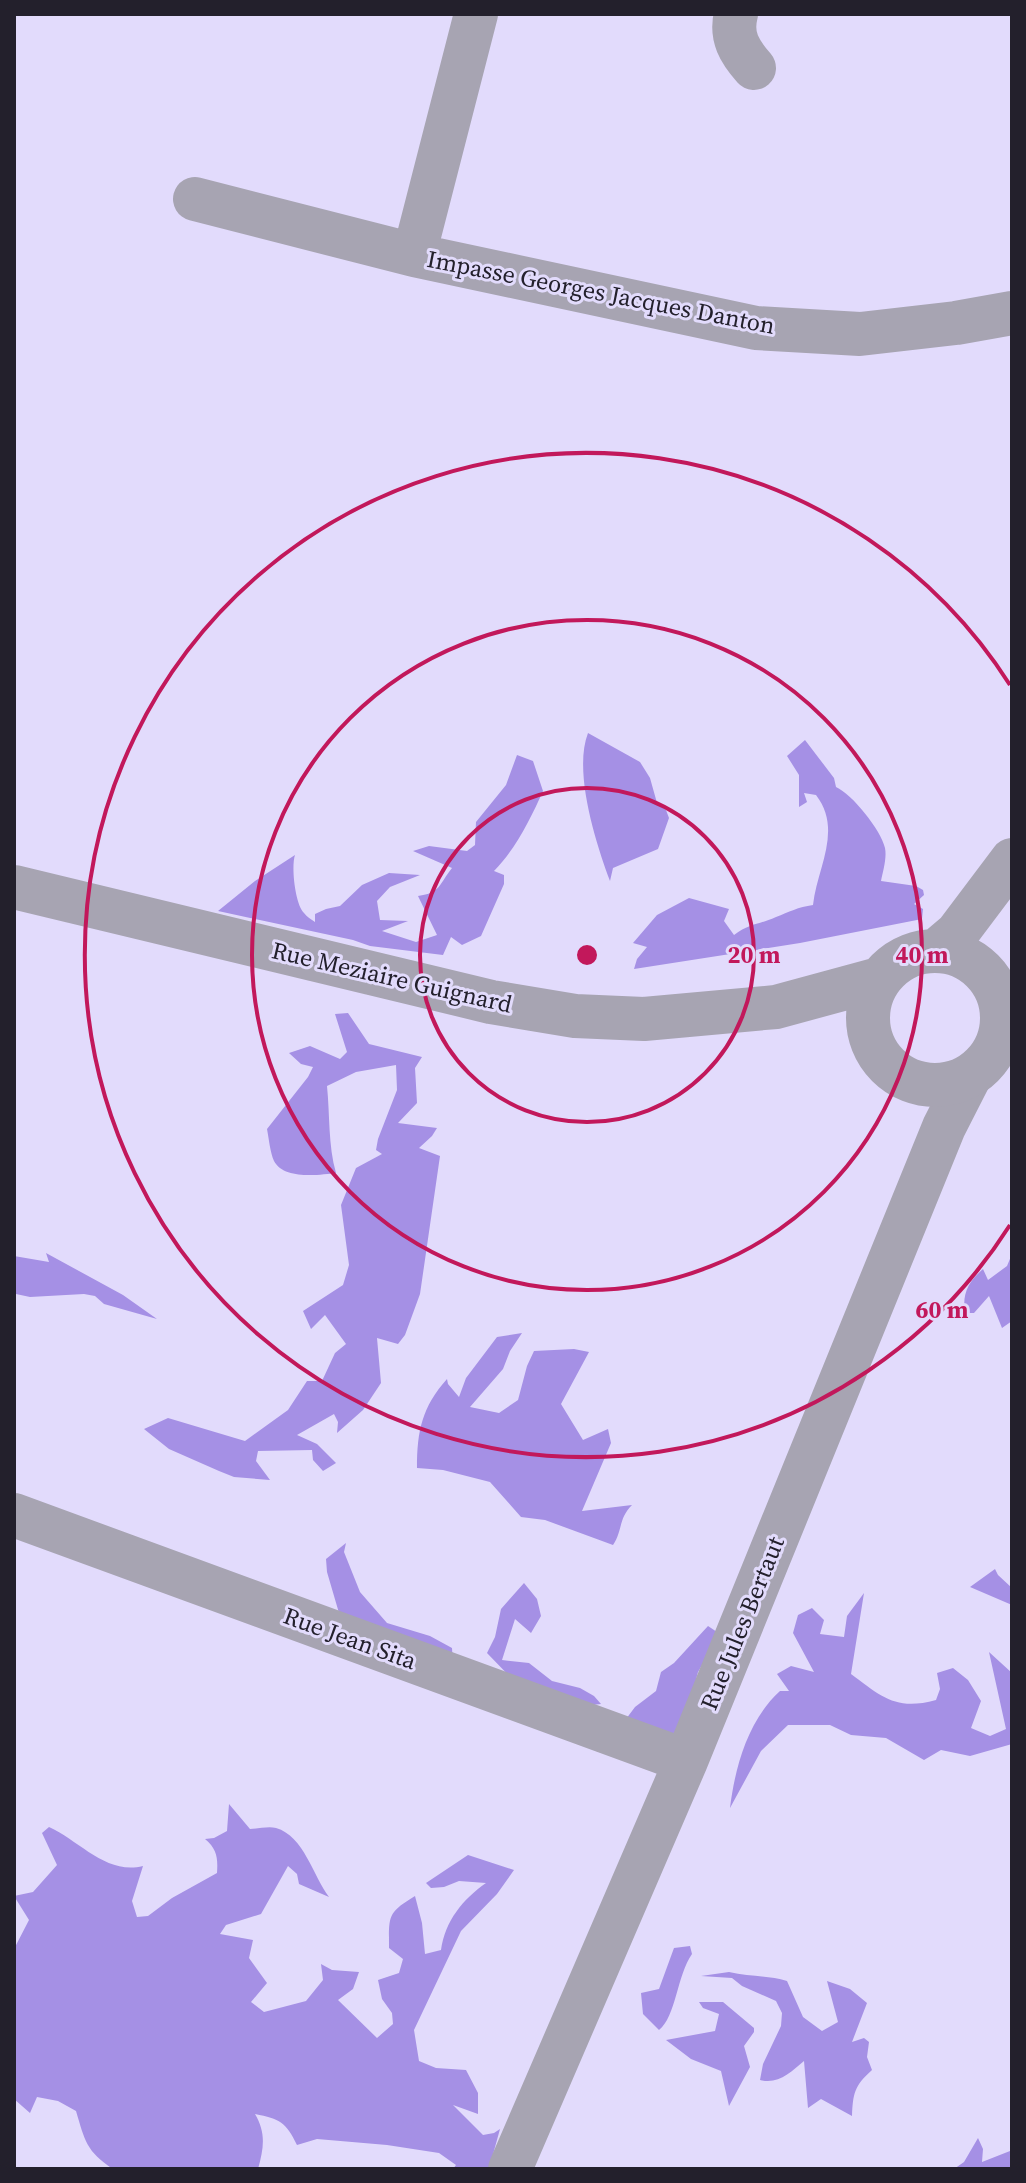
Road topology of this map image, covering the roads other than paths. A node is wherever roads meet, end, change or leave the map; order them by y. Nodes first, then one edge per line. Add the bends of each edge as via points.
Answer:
1 (476, 14) edge
2 (736, 14) edge
3 (754, 68) dead end
4 (195, 199) dead end
5 (414, 255) junction
6 (1012, 313) edge
7 (1010, 867) edge
8 (14, 887) edge
9 (937, 950) junction
10 (1005, 976) edge
11 (879, 979) junction
12 (776, 1007) junction
13 (867, 1028) junction
14 (970, 1076) junction
15 (14, 1515) edge
16 (686, 1761) junction
17 (510, 2169) edge

1 - 5 street
2 - 3 street via 738,49
4 - 5 street, Impasse Georges Jacques Danton
5 - 6 street, Impasse Georges Jacques Danton via 756,328 860,334
7 - 9 street
8 - 12 street, Rue Meziaire Guignard via 491,1002 575,1016 644,1019
9 - 10 street via 957,954 989,978
9 - 11 street via 915,953
10 - 14 street via 998,1042
11 - 12 street, Rue Meziaire Guignard
11 - 13 street via 867,1010
12 - 13 street, Rue Meziaire Guignard
13 - 14 street via 887,1067 905,1079 949,1084
14 - 16 street, Rue Jules Bertaut via 944,1127
15 - 16 street, Rue Jean Sita
16 - 17 street, Rue Jules Bertaut

